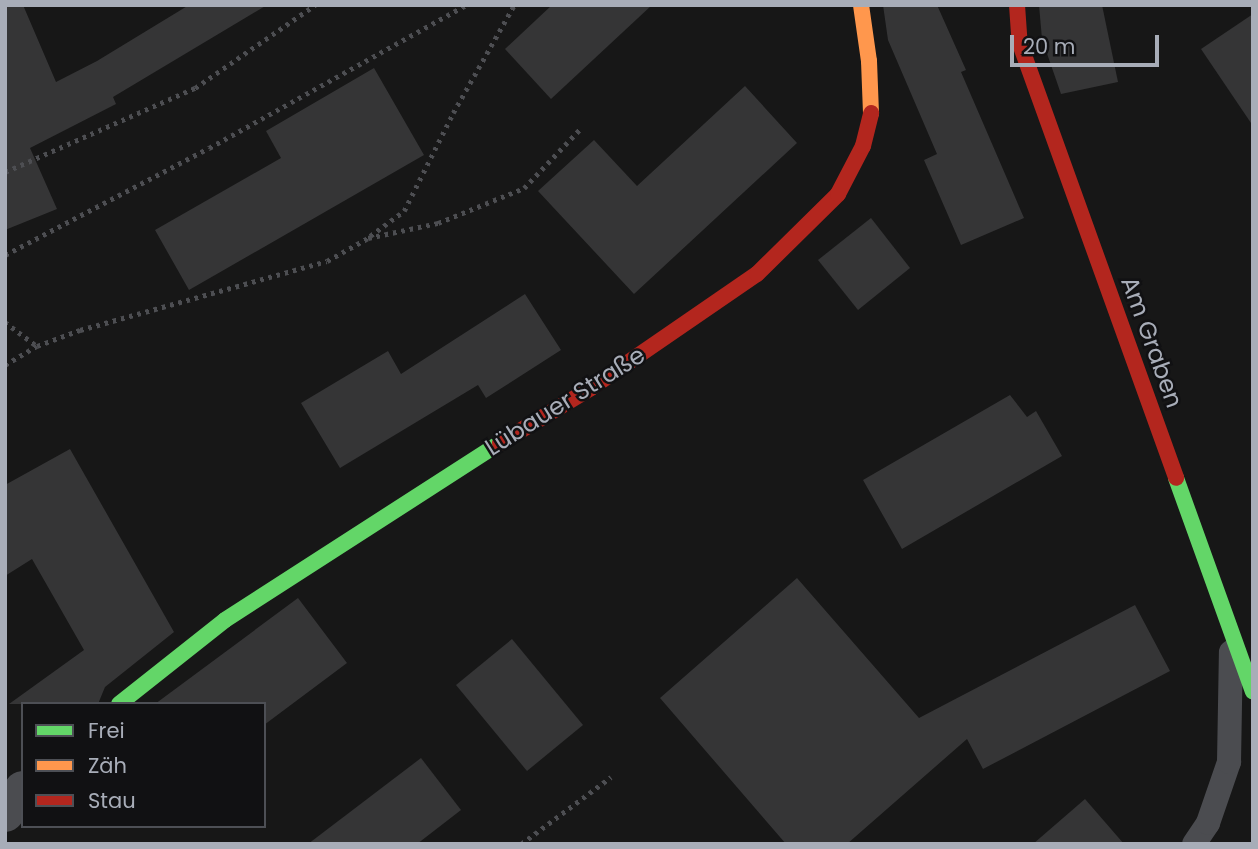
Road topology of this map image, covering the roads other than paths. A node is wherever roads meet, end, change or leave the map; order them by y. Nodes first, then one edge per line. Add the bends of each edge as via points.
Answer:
1 (861, 5) edge
2 (1017, 5) edge
3 (1232, 631) junction
4 (1253, 692) edge
5 (121, 702) edge
6 (21, 793) edge
7 (5, 813) edge
8 (1194, 844) edge

1 - 5 street, Lübauer Straße via 871,112 863,146 838,194 757,274 591,388 417,494 225,621
2 - 3 street, Am Graben via 1020,44
3 - 4 street, Am Graben
3 - 8 lane via 1228,762 1208,823
6 - 7 street

